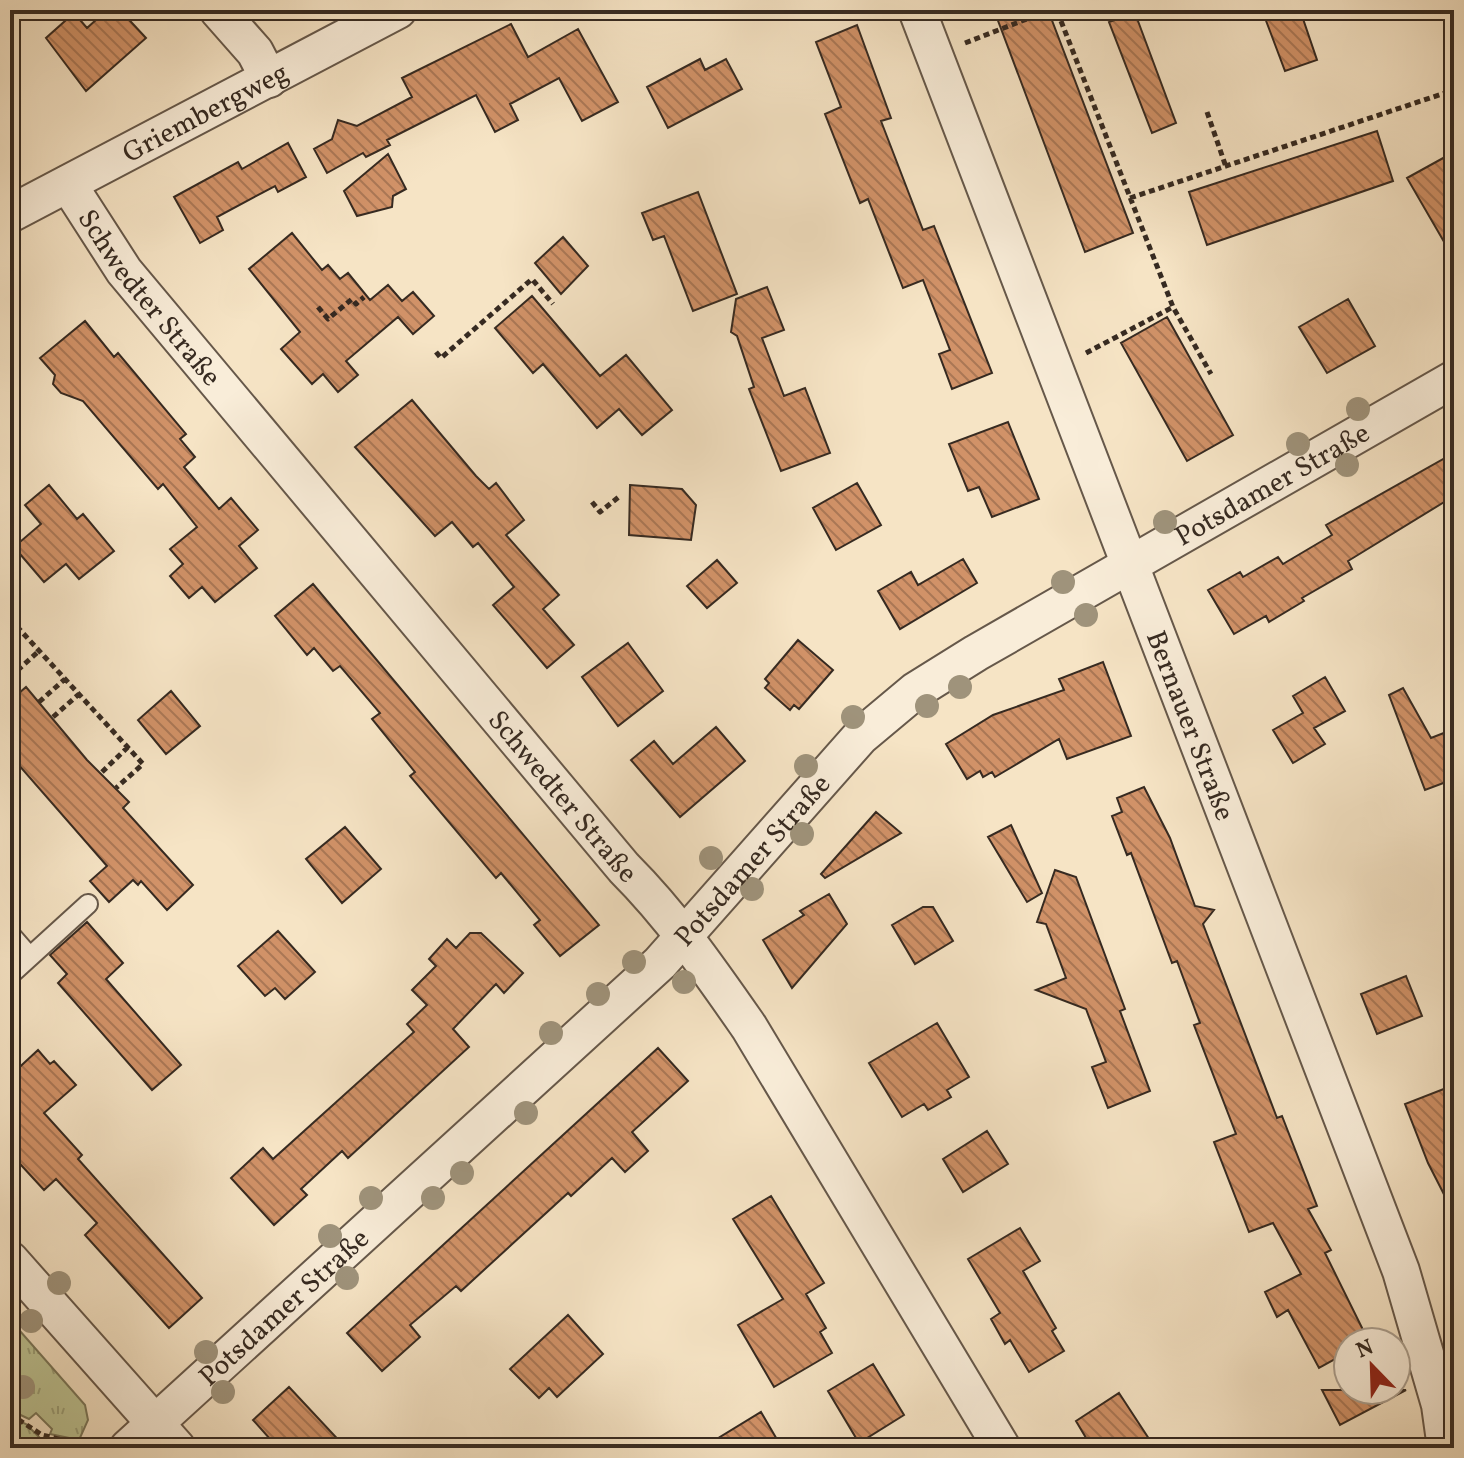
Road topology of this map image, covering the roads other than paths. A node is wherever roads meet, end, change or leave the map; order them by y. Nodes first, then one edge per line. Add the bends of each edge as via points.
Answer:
1 (218, 10) edge
2 (398, 10) edge
3 (917, 10) edge
4 (269, 79) junction
5 (68, 184) junction
6 (12, 209) edge
7 (1454, 379) edge
8 (1131, 565) junction
9 (88, 904) dead end
10 (10, 934) edge
11 (684, 935) junction
12 (30, 957) junction
13 (10, 975) edge
14 (10, 1260) edge
15 (166, 1436) edge
16 (128, 1448) edge
17 (1002, 1448) edge
18 (1446, 1448) edge

1 - 4 street via 255,52
2 - 4 street, Griembergweg
3 - 8 street, Bernauer Straße
4 - 5 street, Griembergweg
5 - 6 street, Griembergweg
5 - 11 street, Schwedter Straße via 124,271
7 - 8 street, Potsdamer Straße
8 - 11 street, Potsdamer Straße via 934,679 883,716
8 - 18 street, Bernauer Straße via 1401,1271 1436,1391
9 - 12 lane
10 - 12 lane
11 - 15 street, Potsdamer Straße
11 - 17 street, Schwedter Straße via 749,1027
12 - 13 lane
14 - 15 street
15 - 16 street, Potsdamer Straße

